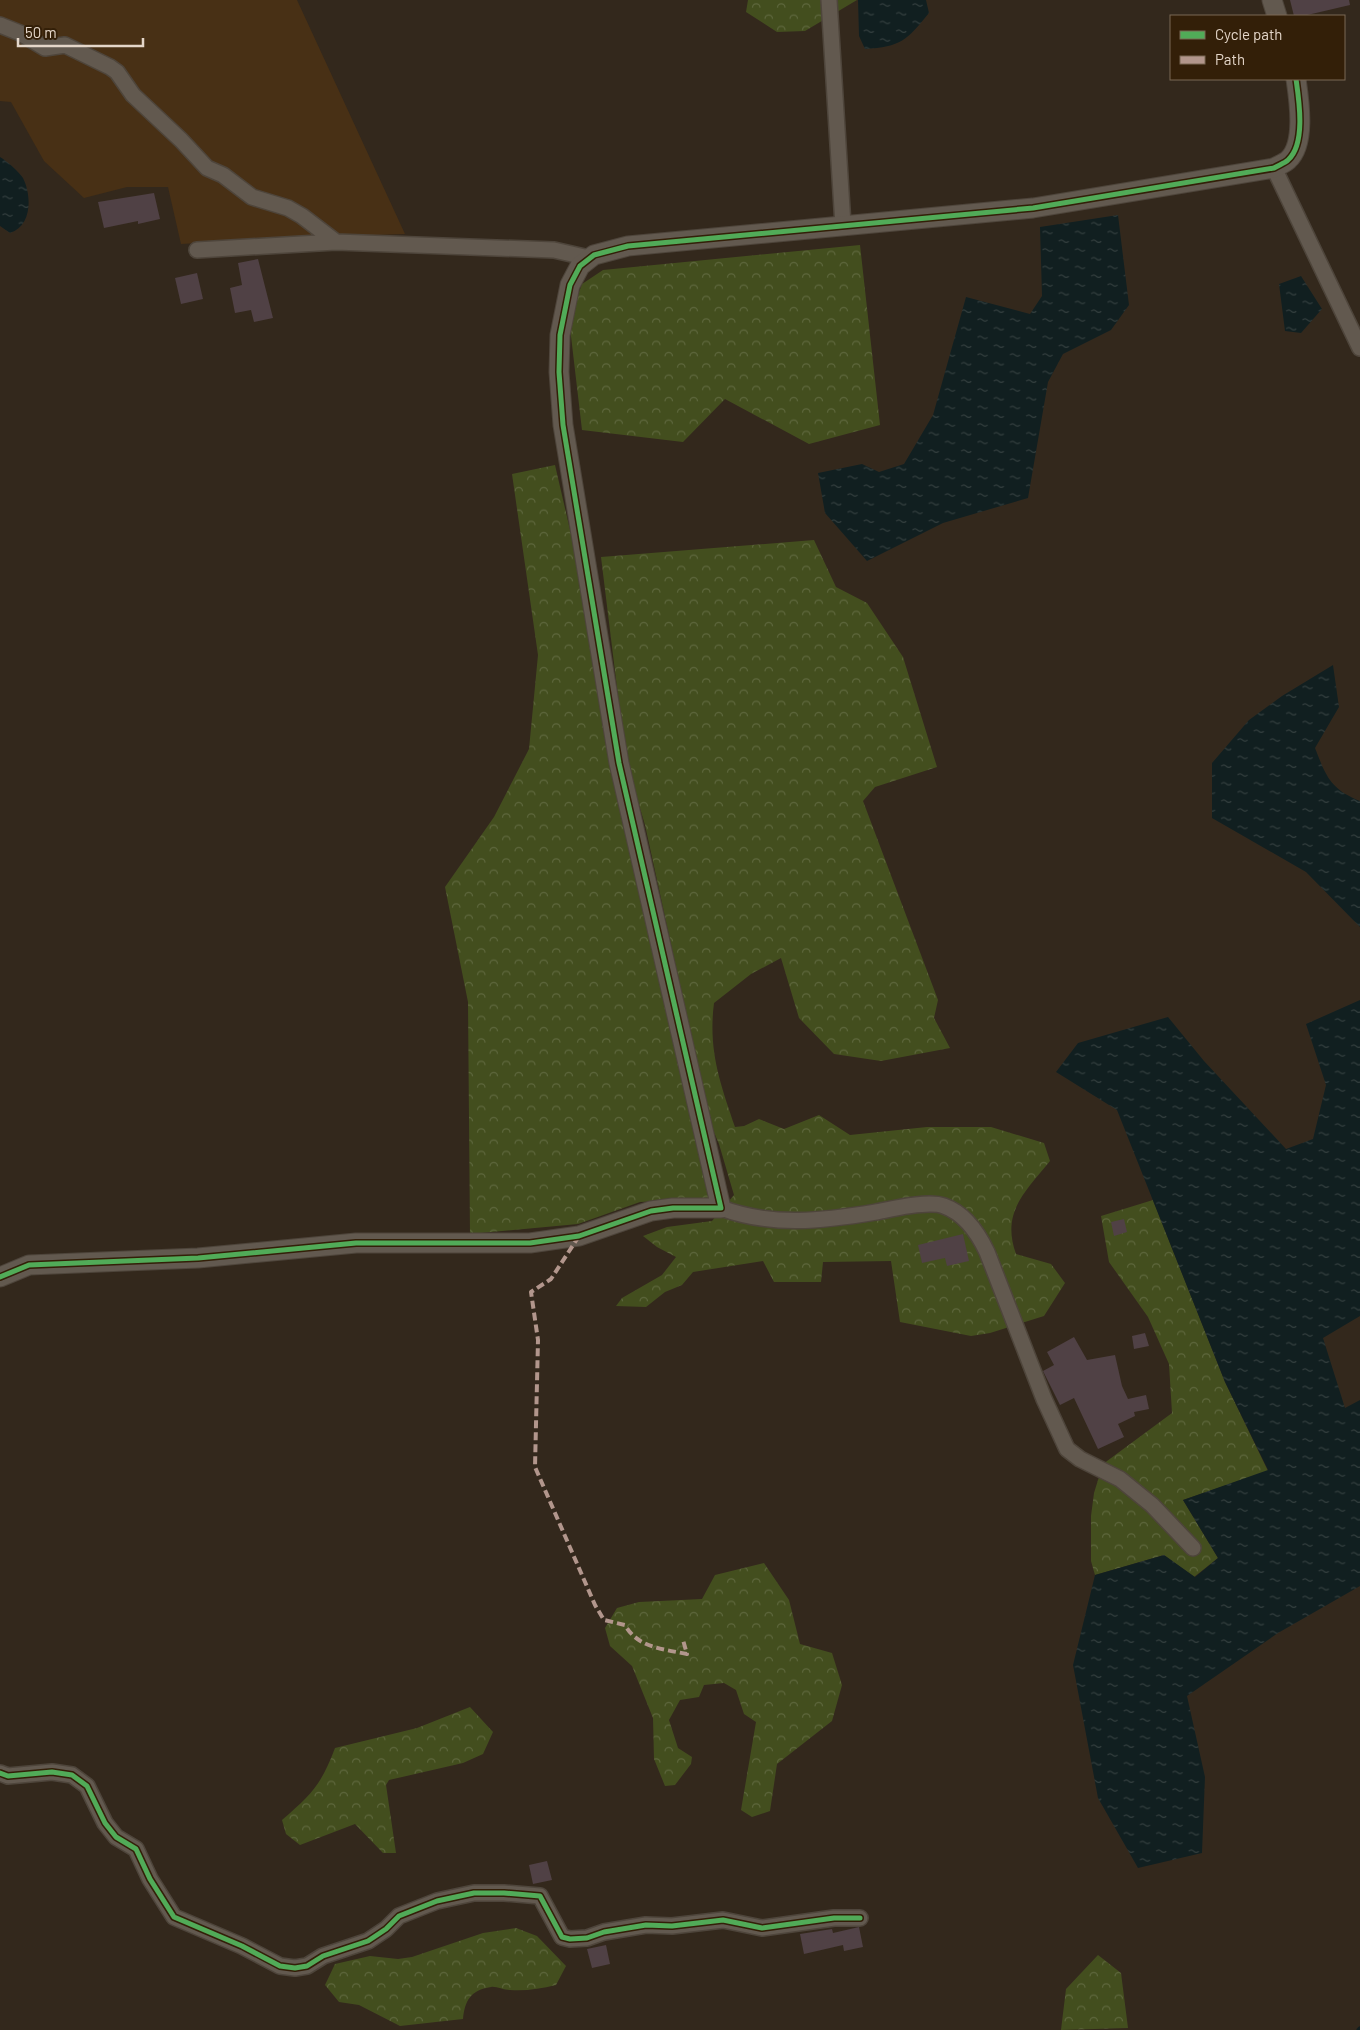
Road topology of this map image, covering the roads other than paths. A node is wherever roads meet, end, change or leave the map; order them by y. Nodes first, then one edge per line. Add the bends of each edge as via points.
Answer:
1 (829, 0) edge
2 (1272, 0) edge
3 (1277, 15) edge
4 (0, 25) edge
5 (1296, 80) edge
6 (1274, 168) junction
7 (843, 224) junction
8 (336, 242) junction
9 (197, 250) dead end
10 (589, 258) junction
11 (1360, 348) edge
12 (721, 1208) junction
13 (0, 1277) edge
14 (1193, 1548) dead end
15 (0, 1773) edge
16 (860, 1918) dead end

1 - 7 street
2 - 3 street
4 - 8 street via 20,32 45,48 65,45 110,67 138,100 207,168 252,197 288,208
5 - 6 street via 1301,113 1296,142 1289,160
6 - 7 street via 1033,208
6 - 11 street
7 - 10 street via 628,246 603,250
8 - 9 street
8 - 10 street via 554,250
10 - 12 street via 580,266 570,285 560,335 559,372 569,473 619,763
12 - 13 street via 651,1211 579,1236 538,1243 356,1243 198,1258 29,1265
12 - 14 street via 756,1219 792,1222 932,1204 950,1208 977,1232 987,1252 1067,1449 1120,1479 1152,1505
15 - 16 street via 8,1776 52,1772 72,1775 86,1786 110,1830 136,1849 174,1917 280,1966 307,1966 323,1956 368,1941 399,1916 437,1901 474,1893 540,1896 562,1936 570,1939 646,1925 672,1926 722,1920 762,1928 834,1918

